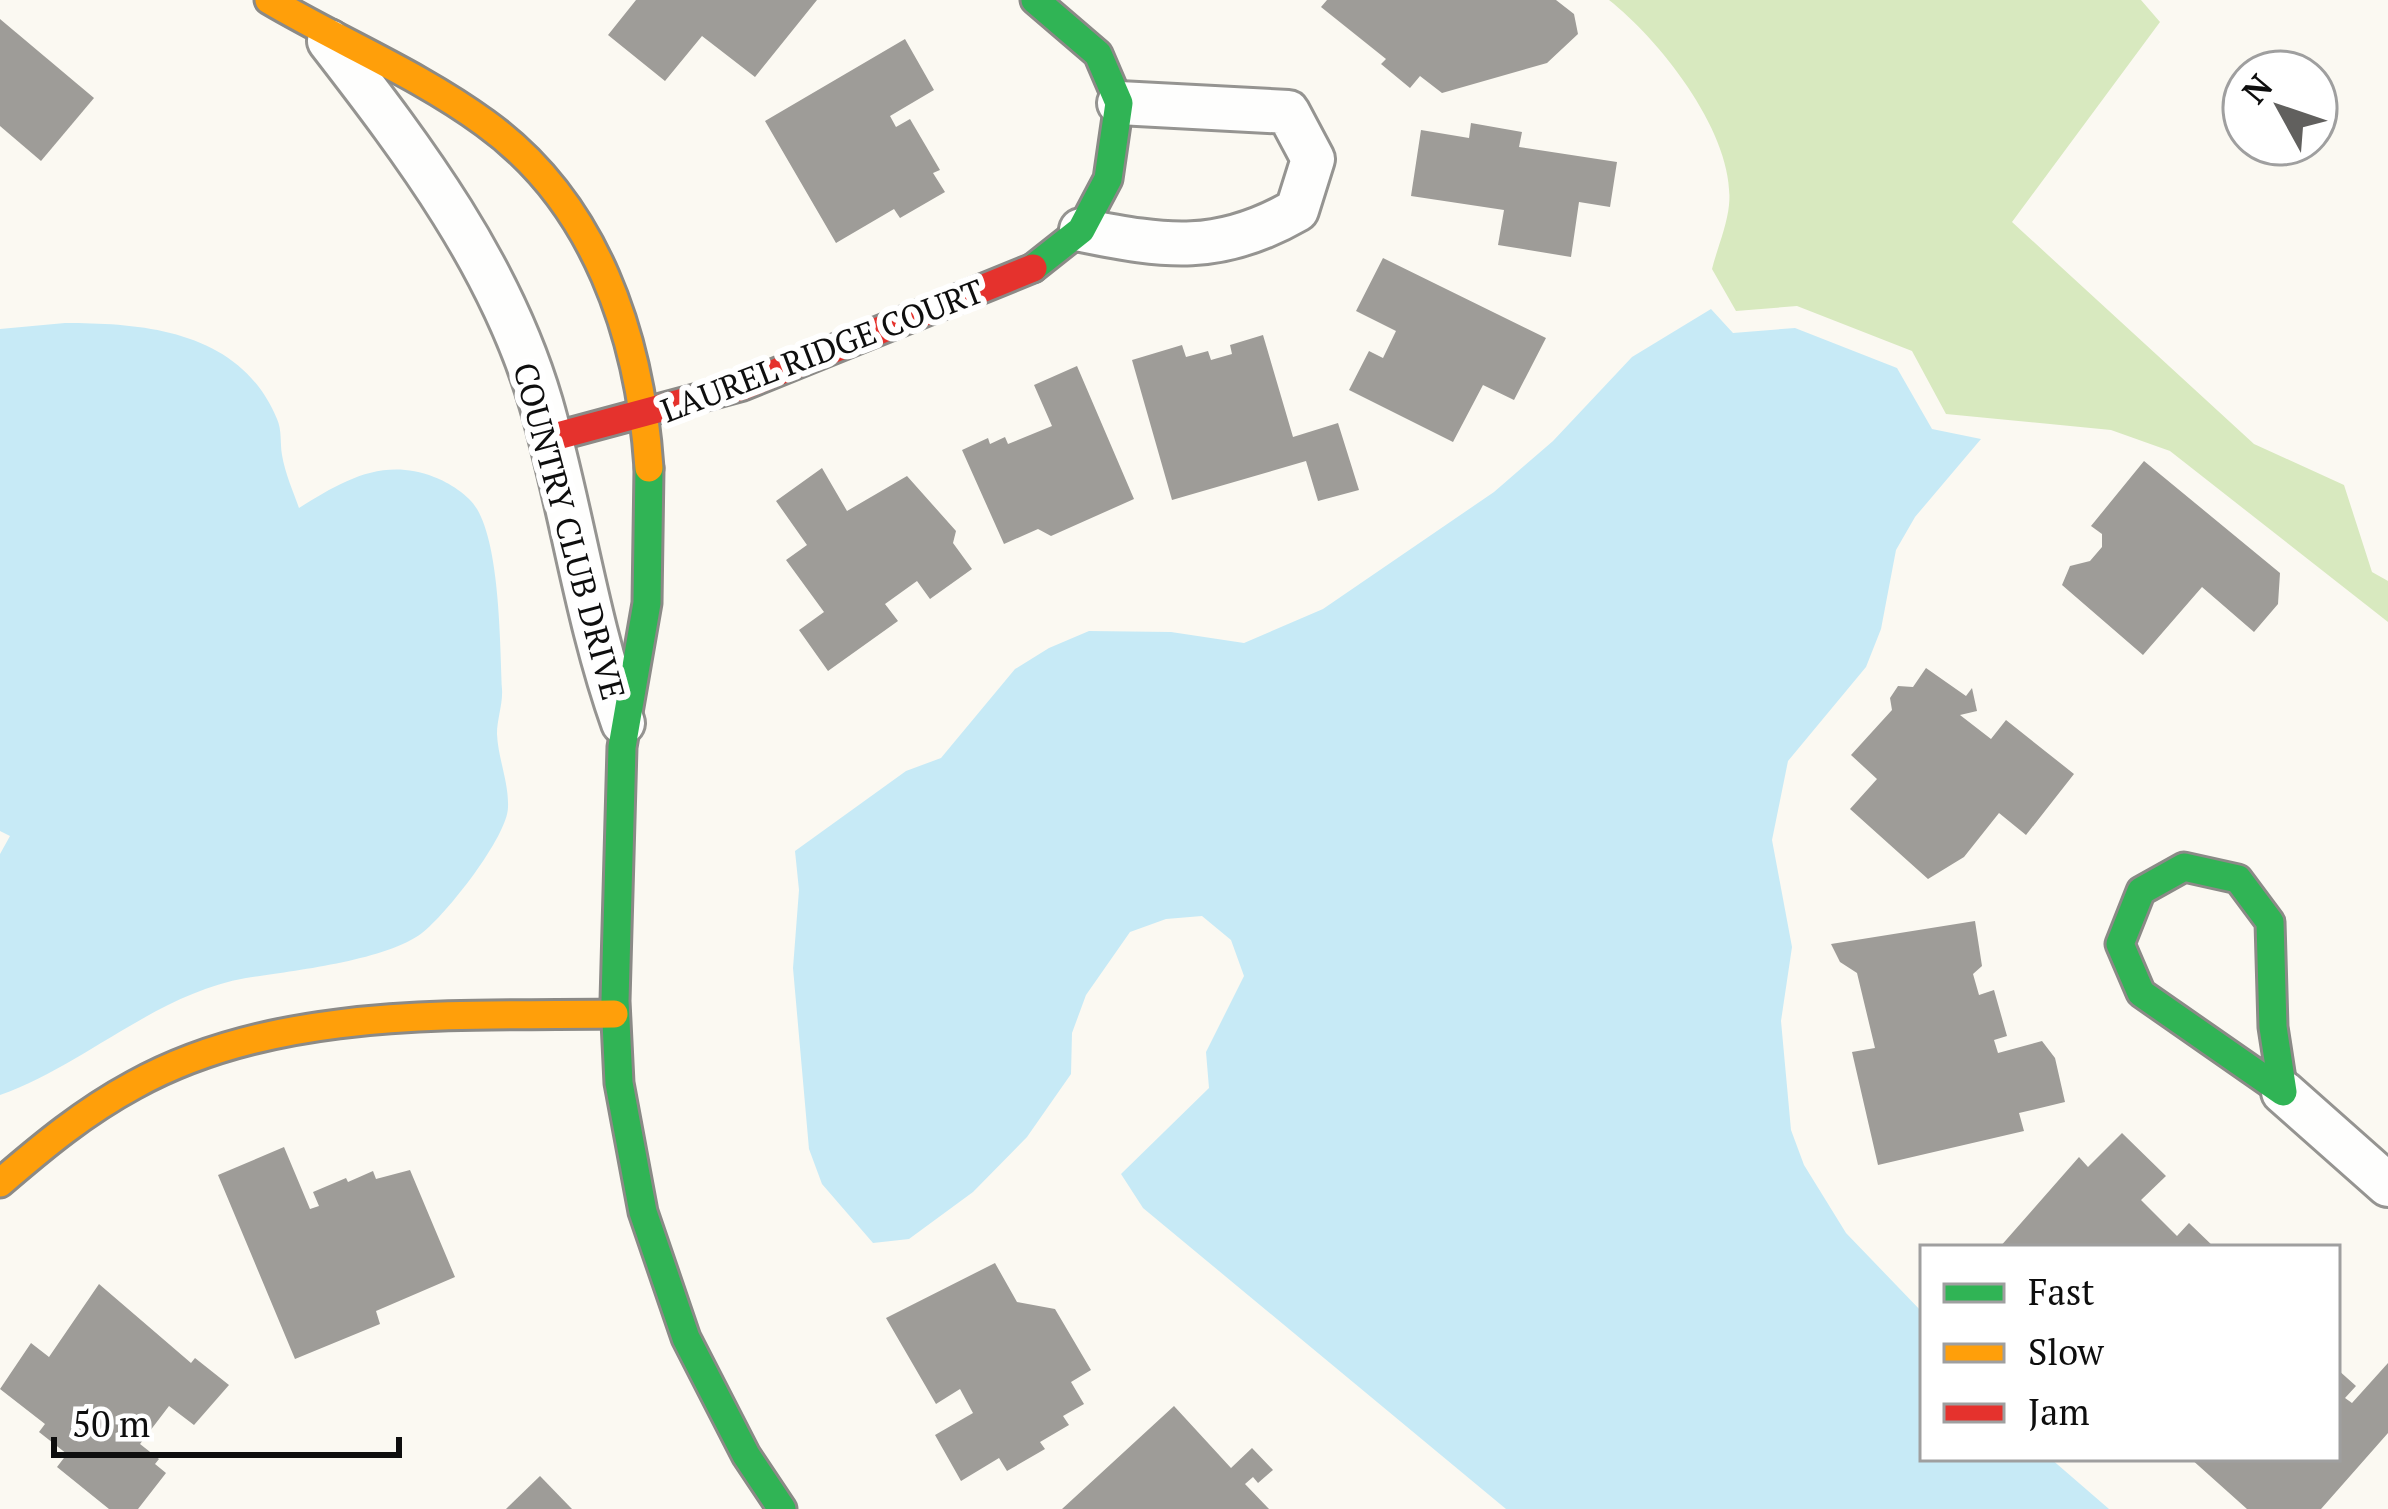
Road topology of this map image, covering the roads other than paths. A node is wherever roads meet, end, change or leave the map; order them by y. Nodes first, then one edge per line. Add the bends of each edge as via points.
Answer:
1 (269, 0) edge
2 (1035, 0) edge
3 (325, 35) junction
4 (1119, 103) junction
5 (1081, 230) junction
6 (642, 418) junction
7 (550, 439) junction
8 (623, 724) junction
9 (614, 1014) junction
10 (2283, 1092) junction
11 (0, 1183) edge
12 (2388, 1185) edge
13 (782, 1509) edge

1 - 3 street, COUNTRY CLUB DRIVE
2 - 4 street via 1098,53
3 - 6 street, COUNTRY CLUB DRIVE via 492,126 542,172 583,225 614,285
3 - 7 street, COUNTRY CLUB DRIVE via 430,172 503,305
4 - 5 street, LAUREL RIDGE COURT via 1108,179
4 - 5 street via 1288,112 1313,159 1297,210 1254,235 1198,246
5 - 6 street, LAUREL RIDGE COURT via 1032,269 743,386
6 - 7 street, LAUREL RIDGE COURT
6 - 8 street, COUNTRY CLUB DRIVE via 647,604
7 - 8 street, COUNTRY CLUB DRIVE
8 - 9 street, COUNTRY CLUB DRIVE
9 - 11 street via 366,1018 255,1038 100,1105
9 - 13 street, COUNTRY CLUB DRIVE via 619,1084 664,1280 716,1402
10 - 10 street via 2141,993 2120,944 2141,891 2184,867 2238,879 2270,922
10 - 12 street

